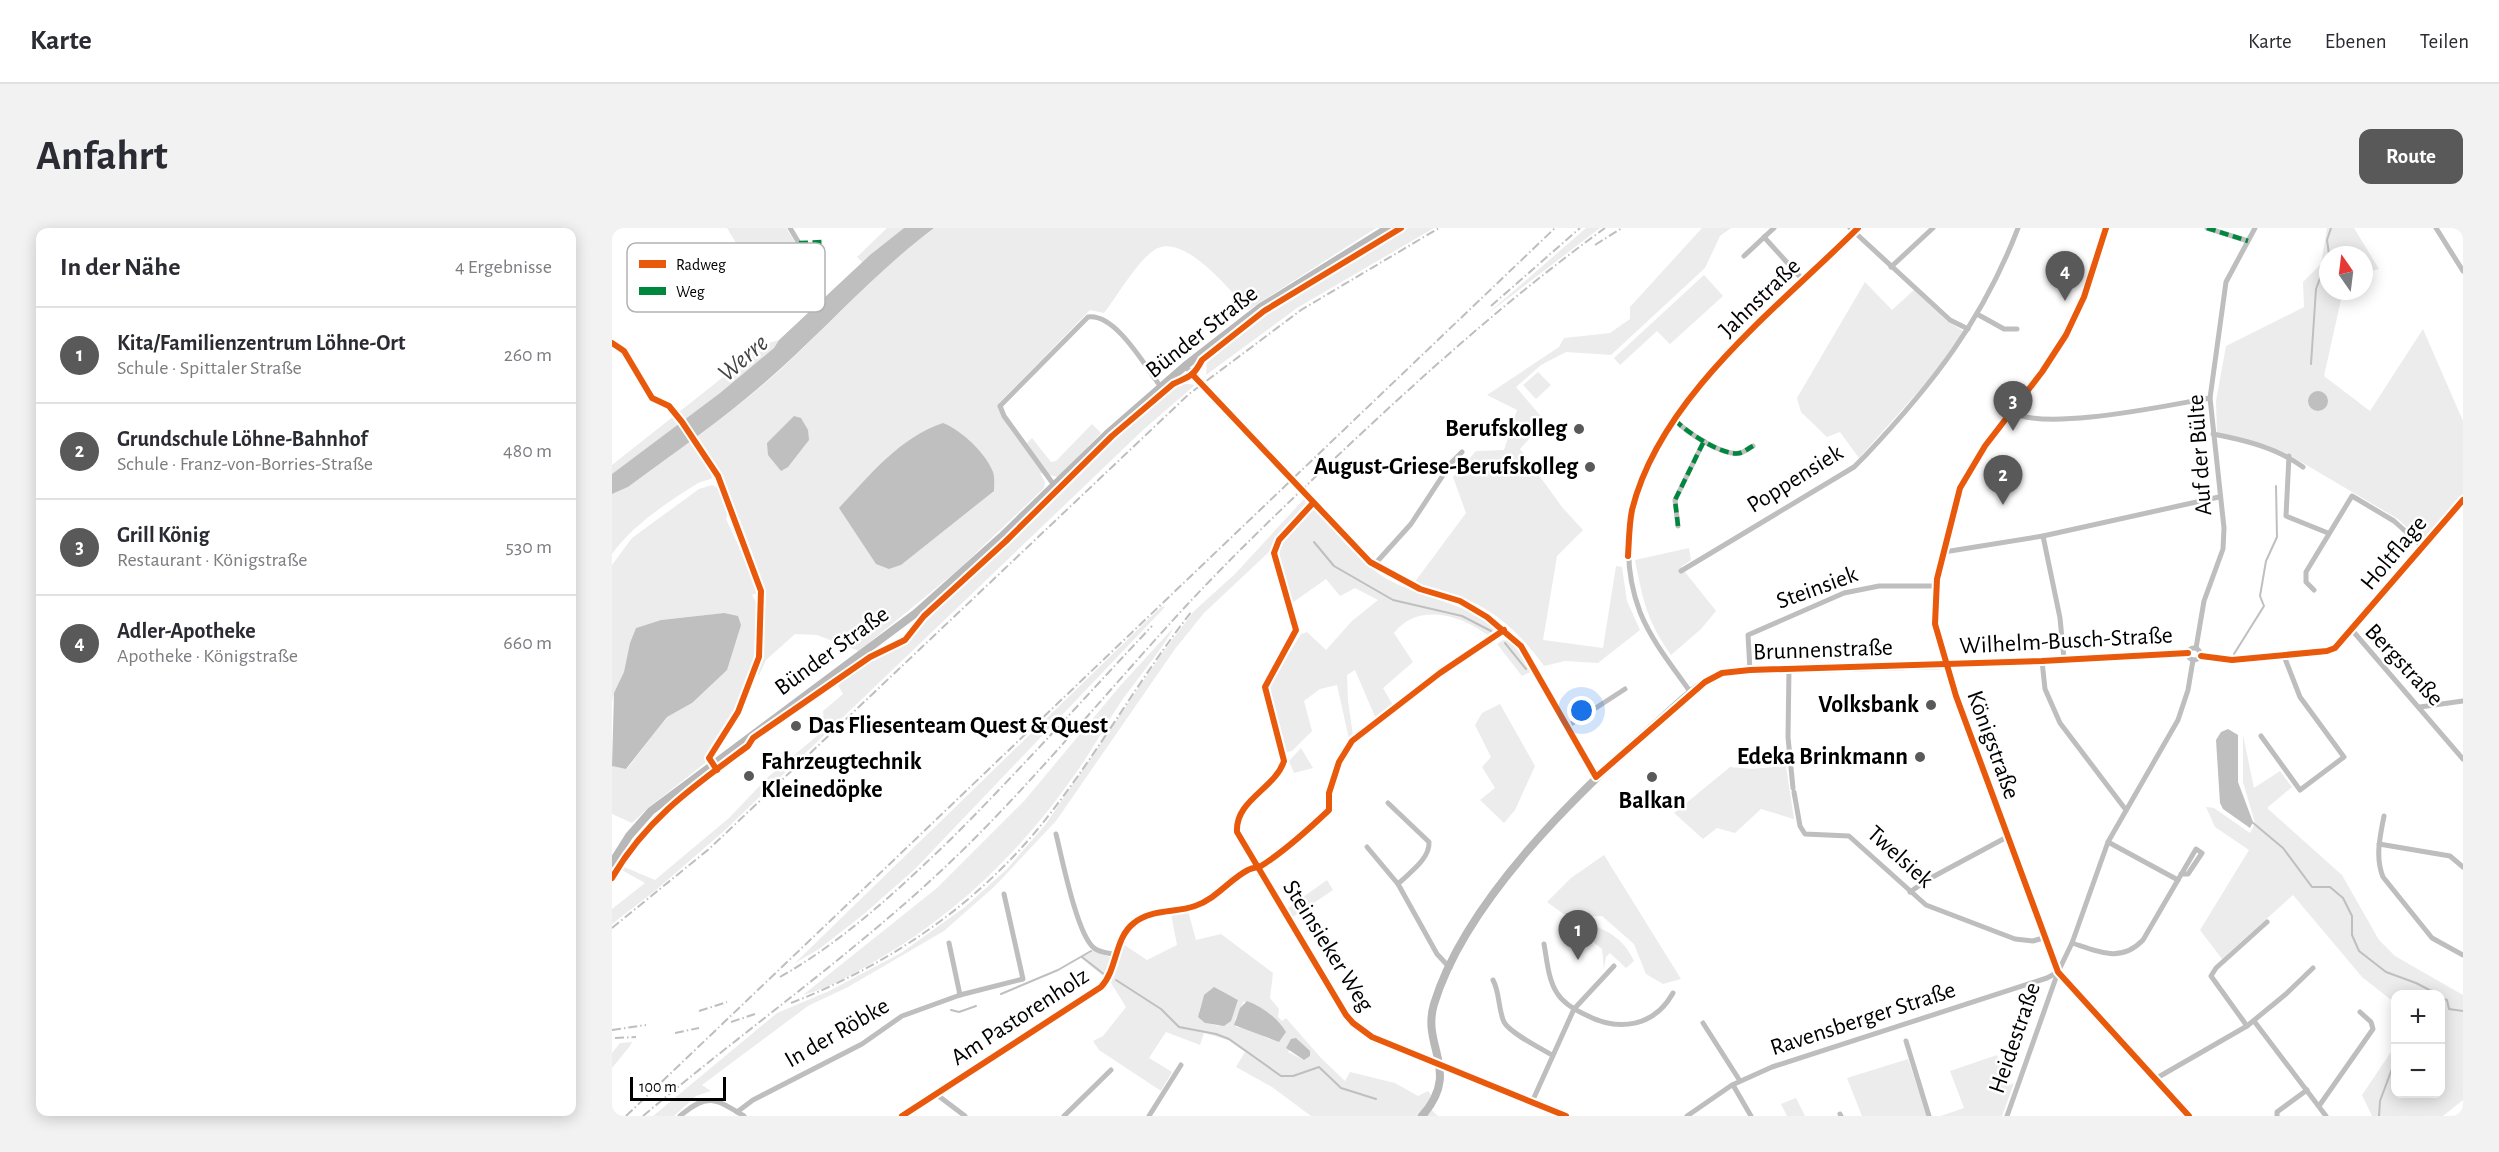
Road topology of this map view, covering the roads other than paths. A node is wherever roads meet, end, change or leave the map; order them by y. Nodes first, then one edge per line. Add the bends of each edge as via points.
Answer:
1 (790, 228) edge
2 (1388, 228) edge
3 (1774, 228) edge
4 (1933, 228) edge
5 (2018, 228) edge
6 (2106, 228) edge
7 (2207, 228) edge
8 (2255, 228) edge
9 (2436, 228) edge
10 (1854, 229) edge
11 (1764, 237) junction
12 (2248, 241) junction
13 (799, 243) dead end
14 (1744, 256) dead end
15 (1891, 267) junction
16 (2463, 271) edge
17 (1803, 280) junction
18 (1977, 314) junction
19 (1968, 329) junction
20 (2017, 329) dead end
21 (1185, 366) junction
22 (1199, 382) tunnel mouth
23 (1161, 387) junction
24 (2210, 398) junction
25 (2011, 412) junction
26 (1675, 420) junction
27 (1242, 428) tunnel mouth
28 (2213, 434) junction
29 (1252, 439) tunnel mouth
30 (1704, 441) junction
31 (1753, 446) dead end
32 (1462, 452) dead end
33 (2289, 456) junction
34 (2303, 467) dead end
35 (1054, 485) junction
36 (1307, 496) tunnel mouth
37 (2219, 497) junction
38 (2463, 500) edge
39 (1313, 503) junction
40 (1678, 526) dead end
41 (2328, 532) junction
42 (2043, 536) junction
43 (2423, 547) junction
44 (1944, 552) junction
45 (1374, 565) junction
46 (1681, 571) dead end
47 (1936, 586) junction
48 (2314, 590) dead end
49 (1504, 630) junction
50 (2352, 630) junction
51 (2196, 648) junction
52 (2188, 653) junction
53 (2201, 656) junction
54 (2284, 656) junction
55 (2064, 659) junction
56 (2193, 660) junction
57 (2042, 661) junction
58 (1946, 665) junction
59 (1789, 669) junction
60 (1750, 670) junction
61 (1625, 689) dead end
62 (1691, 693) junction
63 (2463, 701) edge
64 (2420, 707) junction
65 (1568, 726) junction
66 (2261, 736) dead end
67 (2463, 759) edge
68 (1596, 777) junction
69 (1388, 803) dead end
70 (2126, 810) junction
71 (2384, 816) dead end
72 (1056, 834) dead end
73 (2007, 837) junction
74 (2108, 842) junction
75 (2379, 844) junction
76 (1367, 847) dead end
77 (612, 863) edge
78 (2463, 867) edge
79 (1258, 868) junction
80 (2181, 874) junction
81 (2178, 880) junction
82 (1398, 884) junction
83 (1910, 892) junction
84 (1004, 894) dead end
85 (2267, 922) dead end
86 (2043, 938) junction
87 (949, 942) dead end
88 (2072, 943) junction
89 (1544, 944) dead end
90 (1117, 955) junction
91 (2463, 955) edge
92 (1614, 966) dead end
93 (1450, 968) junction
94 (2313, 968) dead end
95 (2058, 972) junction
96 (1493, 980) dead end
97 (1672, 993) dead end
98 (960, 995) junction
99 (1574, 1009) junction
100 (2360, 1012) dead end
101 (2253, 1020) junction
102 (1703, 1023) dead end
103 (2247, 1026) junction
104 (1906, 1041) dead end
105 (1552, 1055) junction
106 (1440, 1063) junction
107 (1181, 1065) dead end
108 (1111, 1070) dead end
109 (2155, 1079) junction
110 (1740, 1081) junction
111 (1733, 1085) junction
112 (2307, 1090) junction
113 (936, 1094) junction
114 (1532, 1102) junction
115 (2319, 1106) junction
116 (737, 1112) junction
117 (1558, 1115) edge
118 (680, 1116) edge
119 (744, 1116) edge
120 (902, 1116) edge
121 (965, 1116) edge
122 (1064, 1116) edge
123 (1149, 1116) edge
124 (1422, 1116) edge
125 (1566, 1116) edge
126 (1687, 1116) edge
127 (1751, 1116) edge
128 (1929, 1116) edge
129 (2007, 1116) edge
130 (2189, 1116) edge
131 (2277, 1116) edge
132 (2326, 1116) edge

1 - 13 street
2 - 21 main road, Bünder Straße via 1261,307
3 - 11 street, Jahnstraße
4 - 15 street
5 - 18 street, Poppensiek via 2001,273
6 - 25 main road, Königstraße via 2076,317
7 - 12 street
8 - 12 street, Auf der Bülte
9 - 16 street
10 - 15 street
10 - 17 street, Jahnstraße
11 - 14 street, Jahnstraße
11 - 17 street, Jahnstraße
12 - 24 street, Auf der Bülte via 2226,282
15 - 19 street via 1950,320
17 - 26 street, Jahnstraße via 1709,374
18 - 19 street, Poppensiek
18 - 20 street via 2004,329
19 - 46 street, Poppensiek via 1943,367 1854,466
21 - 22 street
21 - 23 main road, Bünder Straße
23 - 35 main road, Bünder Straße
23 - 35 street via 1131,344 1102,320 1088,317 1073,330 1000,406
24 - 25 street via 2055,420
24 - 28 street, Auf der Bülte
25 - 44 main road, Königstraße via 1966,476
26 - 30 street
26 - 62 street, Jahnstraße via 1637,494 1628,556 1640,612
27 - 29 street
28 - 33 street
28 - 37 street, Auf der Bülte
30 - 31 street via 1728,453
30 - 40 street via 1675,500
32 - 45 street via 1411,524
33 - 34 street
33 - 41 street via 2286,516
35 - 77 main road, Bünder Straße via 916,613 651,811
36 - 39 street
37 - 42 street
37 - 51 street, Auf der Bülte via 2223,549 2204,601
38 - 43 street, Holtflage
39 - 45 street
39 - 79 street, Steinsieker Weg via 1275,548 1296,630 1265,687 1284,761 1281,772 1240,812 1236,822 1237,832
41 - 43 street via 2352,496 2394,521
41 - 48 street via 2305,578
42 - 44 street
42 - 55 street
43 - 50 street, Holtflage
44 - 47 main road, Königstraße
45 - 49 street via 1420,589 1460,601
47 - 58 main road, Königstraße via 1935,624
47 - 60 street, Steinsiek via 1879,586 1844,593 1748,635
49 - 65 street via 1526,653
49 - 79 street, Am Pastorenholz via 1440,672 1352,741 1339,762 1329,793 1329,810
50 - 54 street, Bergstraße via 2340,644 2326,651
50 - 64 street, Bergstraße
51 - 52 street
51 - 53 street
52 - 55 street, Wilhelm-Busch-Straße
52 - 56 street
53 - 54 street, Bergstraße via 2232,660
53 - 56 street
54 - 66 street via 2300,697 2344,757 2300,790
55 - 57 street, Wilhelm-Busch-Straße
56 - 70 street via 2178,720
57 - 58 street, Wilhelm-Busch-Straße
57 - 70 street via 2045,689 2060,723
58 - 59 main road, Brunnenstraße
58 - 73 main road, Königstraße
59 - 60 main road, Brunnenstraße
59 - 83 street, Twelsiek via 1788,736 1804,834 1849,836
60 - 62 main road, Brunnenstraße via 1713,676
61 - 65 street
62 - 68 main road, Brunnenstraße
63 - 64 street
64 - 67 street, Bergstraße
65 - 68 street
68 - 93 main road, Brunnenstraße via 1484,906
69 - 82 street via 1429,842 1430,849
70 - 74 street
71 - 75 street
72 - 90 street via 1073,903 1089,943 1099,951
73 - 83 street
73 - 86 main road, Königstraße
74 - 81 street
74 - 88 street
75 - 78 street via 2450,856
75 - 91 street via 2383,877 2432,938
76 - 82 street
79 - 90 street, Am Pastorenholz via 1250,868 1195,906 1139,919 1124,935
79 - 106 street, Steinsieker Weg via 1353,1023 1372,1037
80 - 80 street via 2196,849 2202,853 2188,874
80 - 81 street
81 - 88 street via 2135,948 2109,956
82 - 93 street via 1437,954
83 - 86 street, Twelsiek via 1926,904 1998,934 2033,941
84 - 98 street, In der Röbke via 1023,979
85 - 103 street via 2211,975
86 - 95 main road, Königstraße
87 - 98 street
88 - 95 street
89 - 99 street via 1551,982 1558,995
90 - 113 street, Am Pastorenholz via 1111,974 1101,987
92 - 99 street
93 - 106 main road, Brunnenstraße via 1432,1017
94 - 101 street
95 - 109 main road, Königstraße
95 - 110 street, Ravensberger Straße
95 - 129 street, Heidestraße
96 - 105 street via 1503,1021
97 - 99 street via 1666,1005 1653,1015 1623,1027 1603,1024
98 - 116 street, In der Röbke via 902,1016 862,1044
99 - 105 street
100 - 115 street via 2373,1029
101 - 103 street
101 - 112 street
102 - 110 street
103 - 109 street
104 - 128 street
105 - 114 street
106 - 114 street, Steinsieker Weg
106 - 124 main road, Brunnenstraße via 1440,1087
107 - 123 street
108 - 122 street
109 - 130 main road, Königstraße
110 - 111 street, Ravensberger Straße
111 - 126 street, Ravensberger Straße
111 - 127 street
112 - 115 street
112 - 131 street via 2277,1112
113 - 120 street, Am Pastorenholz
113 - 121 street
114 - 117 street, Steinsieker Weg
115 - 132 street
116 - 118 street via 705,1099
116 - 119 street
117 - 125 street, Steinsieker Weg

